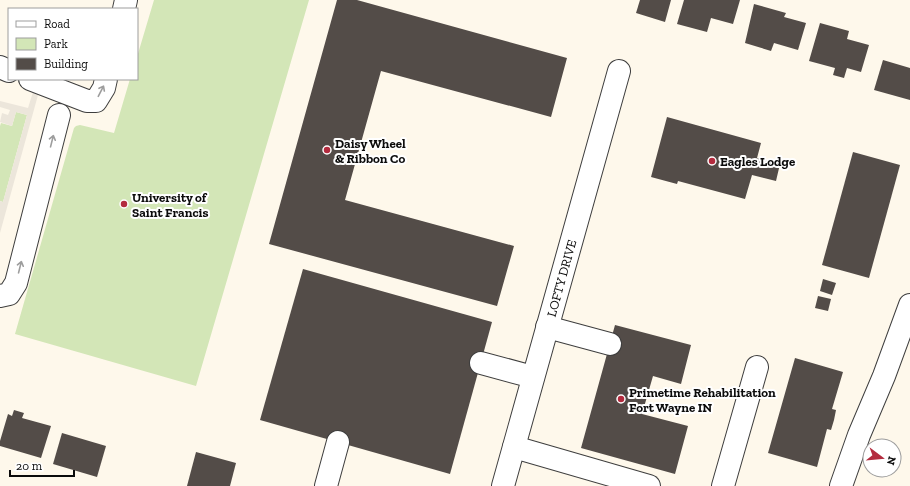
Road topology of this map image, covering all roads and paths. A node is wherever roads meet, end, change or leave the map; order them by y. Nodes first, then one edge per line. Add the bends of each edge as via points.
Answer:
1 (619, 71) dead end
2 (33, 80) edge
3 (106, 80) edge
4 (59, 115) dead end
5 (0, 296) edge
6 (910, 305) edge
7 (547, 327) junction
8 (610, 344) dead end
9 (481, 363) dead end
10 (757, 367) dead end
11 (533, 377) junction
12 (338, 442) dead end
13 (514, 447) junction
14 (326, 486) edge
15 (503, 486) edge
16 (649, 486) edge
17 (723, 486) edge
18 (841, 486) edge

1 - 7 street, LOFTY DRIVE
2 -> 3 street via 68,94 96,101
5 -> 4 street via 9,294 16,283
6 - 18 street
7 - 8 street
7 - 11 street, LOFTY DRIVE
9 - 11 street
10 - 17 street
11 - 13 street, LOFTY DRIVE
12 - 14 street
13 - 15 street, LOFTY DRIVE
13 - 16 street

